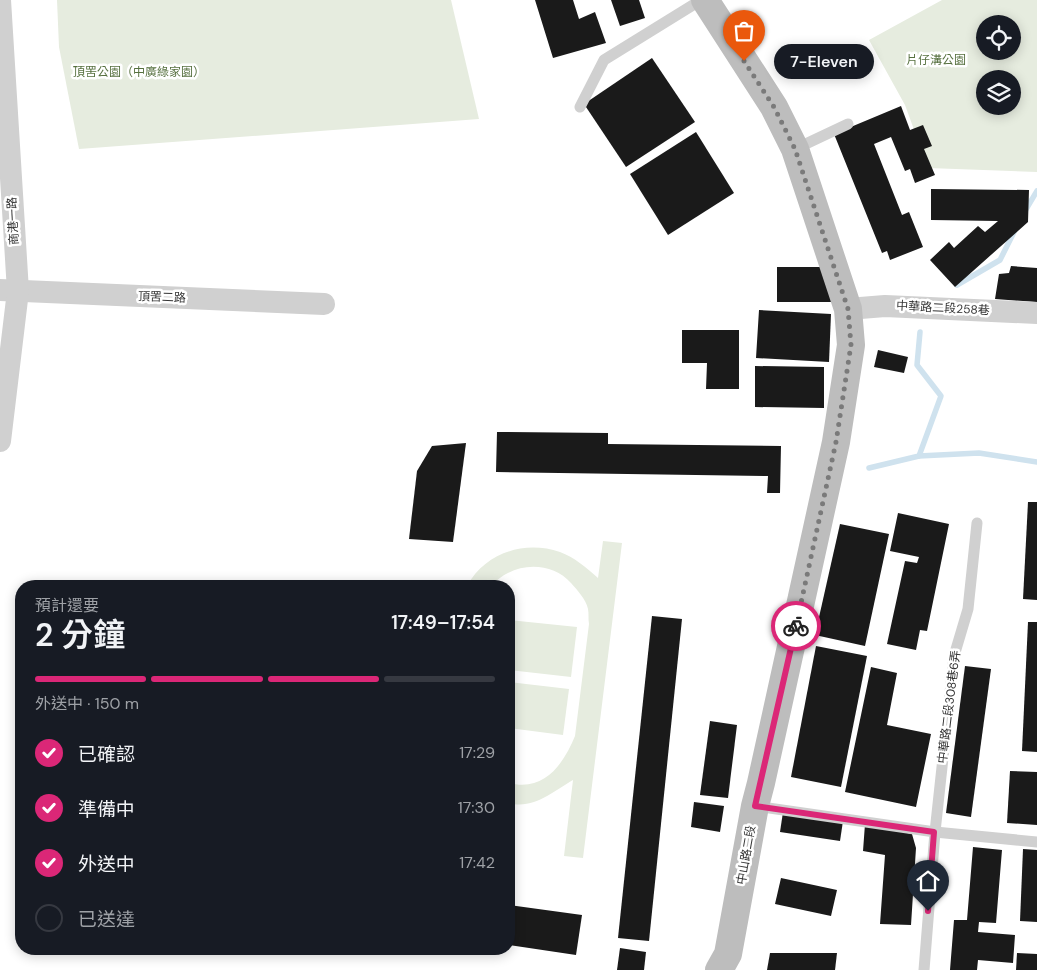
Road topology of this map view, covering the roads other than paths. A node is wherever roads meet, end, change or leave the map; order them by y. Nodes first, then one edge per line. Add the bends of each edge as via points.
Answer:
1 (0, 0) edge
2 (701, 0) edge
3 (705, 0) edge
4 (580, 108) dead end
5 (848, 124) dead end
6 (795, 149) junction
7 (9, 291) edge
8 (324, 304) dead end
9 (848, 309) junction
10 (1037, 313) edge
11 (0, 441) edge
12 (977, 524) dead end
13 (755, 806) junction
14 (934, 832) junction
15 (1037, 842) edge
16 (719, 970) edge
17 (924, 970) edge

1 - 7 street, 商港一路
2 - 4 lane via 604,60
3 - 6 main road, 中山路二段 via 774,107
5 - 6 lane
6 - 9 main road, 中山路二段
7 - 8 street, 頂罟二路
7 - 11 street, 商港一路
9 - 10 street, 中華路二段258巷 via 885,306
9 - 13 main road, 中山路二段 via 851,345 836,442
12 - 14 lane, 中華路二段308巷6弄 via 968,609 954,656
13 - 14 lane
13 - 16 main road, 中山路二段 via 728,954
14 - 15 lane
14 - 17 lane, 中華路二段308巷6弄

